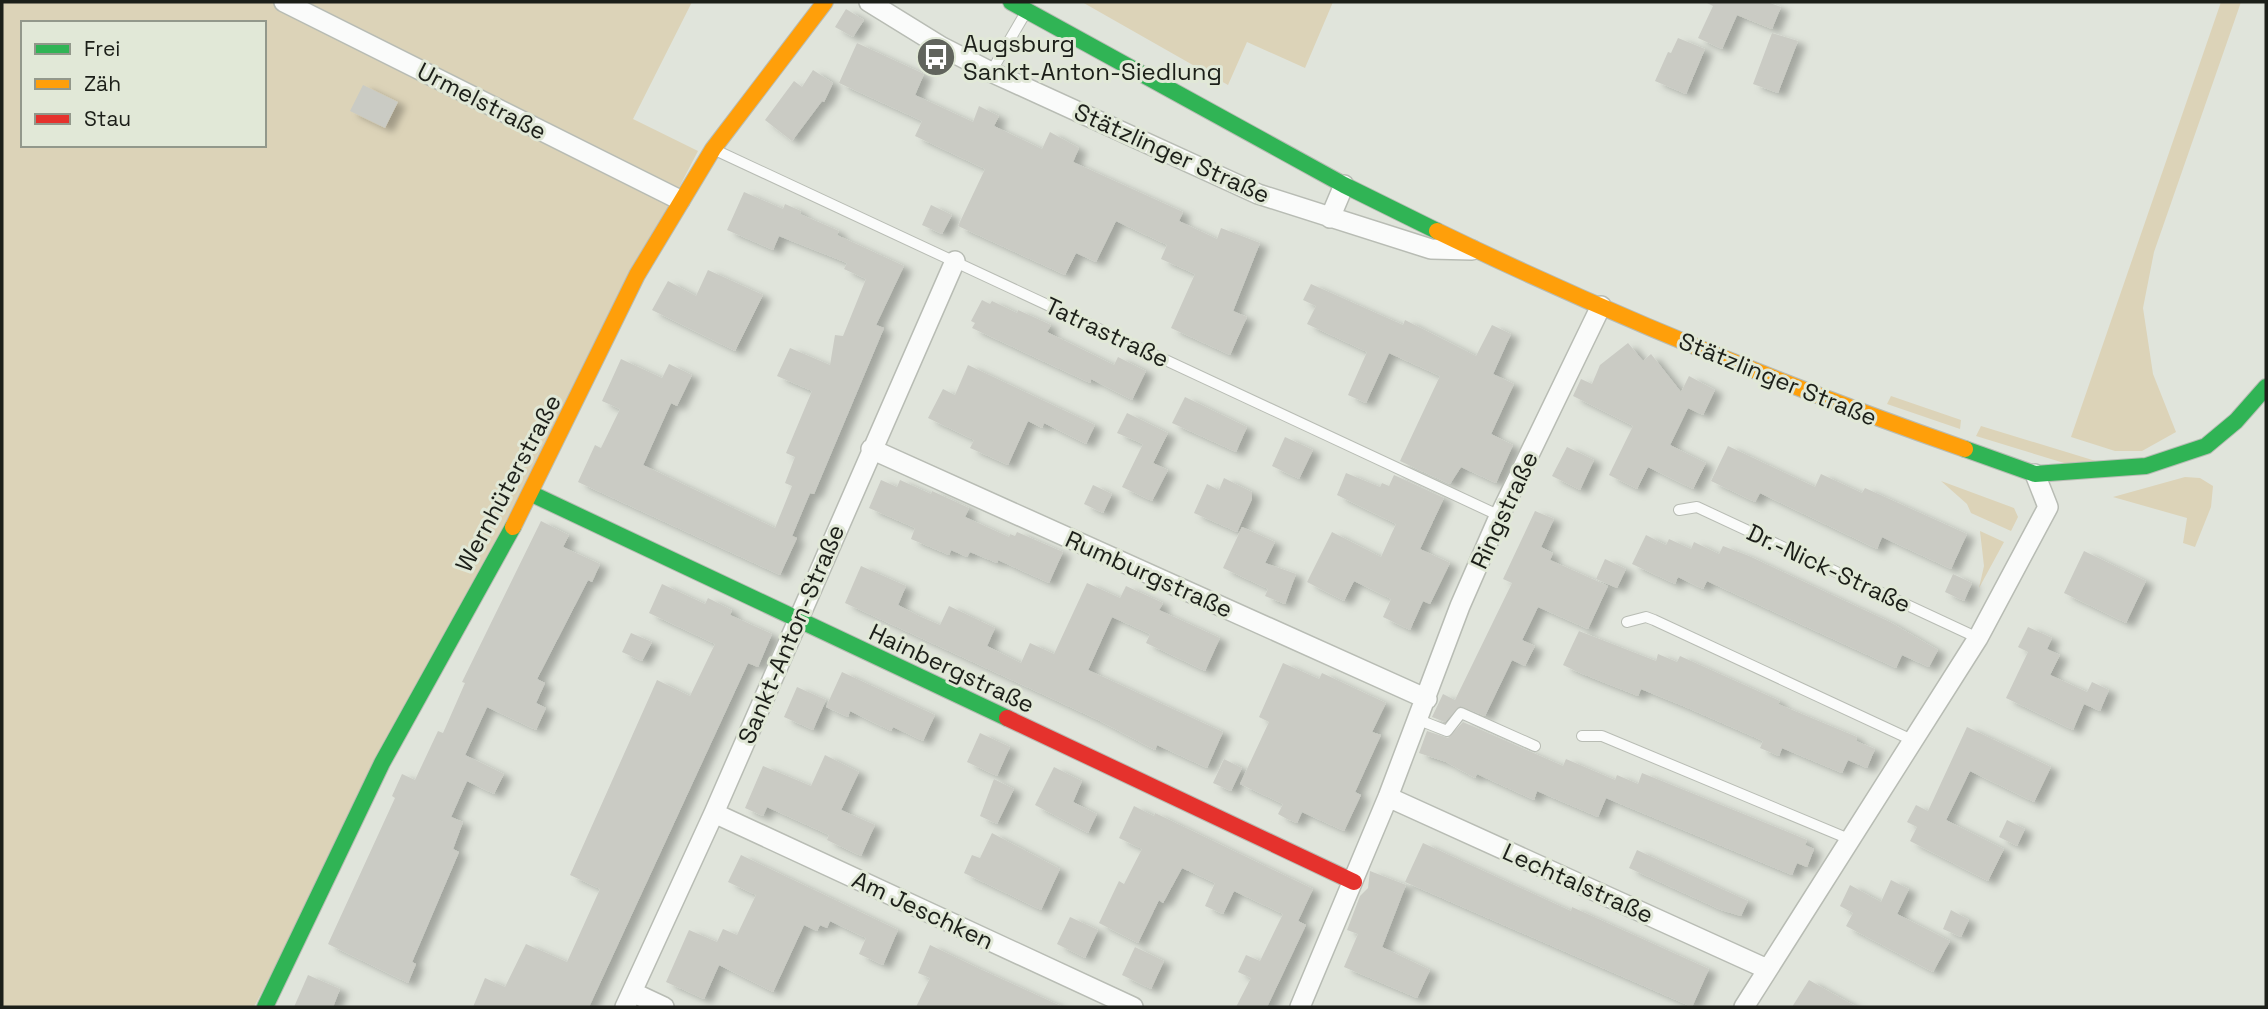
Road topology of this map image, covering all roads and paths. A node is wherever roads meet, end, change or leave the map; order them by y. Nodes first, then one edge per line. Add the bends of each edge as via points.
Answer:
1 (284, 2) edge
2 (825, 2) edge
3 (869, 2) edge
4 (1011, 2) edge
5 (1027, 10) junction
6 (991, 72) junction
7 (713, 149) junction
8 (1345, 186) junction
9 (680, 200) junction
10 (1331, 218) junction
11 (1477, 250) junction
12 (955, 261) junction
13 (1601, 306) junction
14 (2266, 387) edge
15 (871, 449) junction
16 (2035, 474) junction
17 (532, 494) junction
18 (1679, 510) dead end
19 (1500, 516) junction
20 (797, 621) junction
21 (1627, 622) dead end
22 (1978, 638) junction
23 (1427, 699) junction
24 (1419, 720) junction
25 (1582, 736) dead end
26 (1912, 740) junction
27 (1535, 746) dead end
28 (1388, 797) junction
29 (714, 813) junction
30 (1849, 839) junction
31 (1354, 882) junction
32 (1767, 969) junction
33 (628, 1000) edge
34 (265, 1007) edge
35 (664, 1007) edge
36 (1133, 1007) edge
37 (1300, 1007) edge
38 (1744, 1007) edge

1 - 9 street, Urmelstraße
2 - 7 street, Wernhüterstraße
3 - 6 street, Stätzlinger Straße
4 - 5 street, Stätzlinger Straße
5 - 6 lane
5 - 8 street, Stätzlinger Straße
6 - 10 street, Stätzlinger Straße via 1258,194
7 - 9 street, Wernhüterstraße
7 - 12 lane, Tatrastraße
8 - 10 street
8 - 11 street, Stätzlinger Straße
9 - 17 street, Wernhüterstraße via 638,275
10 - 11 street, Stätzlinger Straße via 1431,249
11 - 13 street, Stätzlinger Straße
12 - 15 street, Sankt-Anton-Straße
12 - 19 lane, Tatrastraße
13 - 16 street, Stätzlinger Straße via 1881,420
13 - 19 street, Ringstraße
14 - 16 street, Stätzlinger Straße via 2206,446 2146,467
15 - 20 street, Sankt-Anton-Straße
15 - 23 street, Rumburgstraße
16 - 22 street via 2048,507
17 - 20 street, Hainbergstraße
17 - 34 street, Wernhüterstraße via 382,764
18 - 22 lane, Dr.-Nick-Straße via 1697,507
19 - 23 street, Ringstraße via 1460,606
20 - 29 street, Sankt-Anton-Straße
20 - 31 street, Hainbergstraße
21 - 26 lane via 1646,617 1654,620
22 - 26 street
23 - 24 street, Ringstraße
24 - 27 lane via 1447,731 1461,713
24 - 28 street, Ringstraße
25 - 30 lane via 1602,736
26 - 30 street
28 - 31 street, Ringstraße
28 - 32 street, Lechtalstraße
29 - 33 street, Sankt-Anton-Straße
29 - 36 street, Am Jeschken
30 - 32 street
31 - 37 street, Ringstraße
32 - 38 street
33 - 35 street

